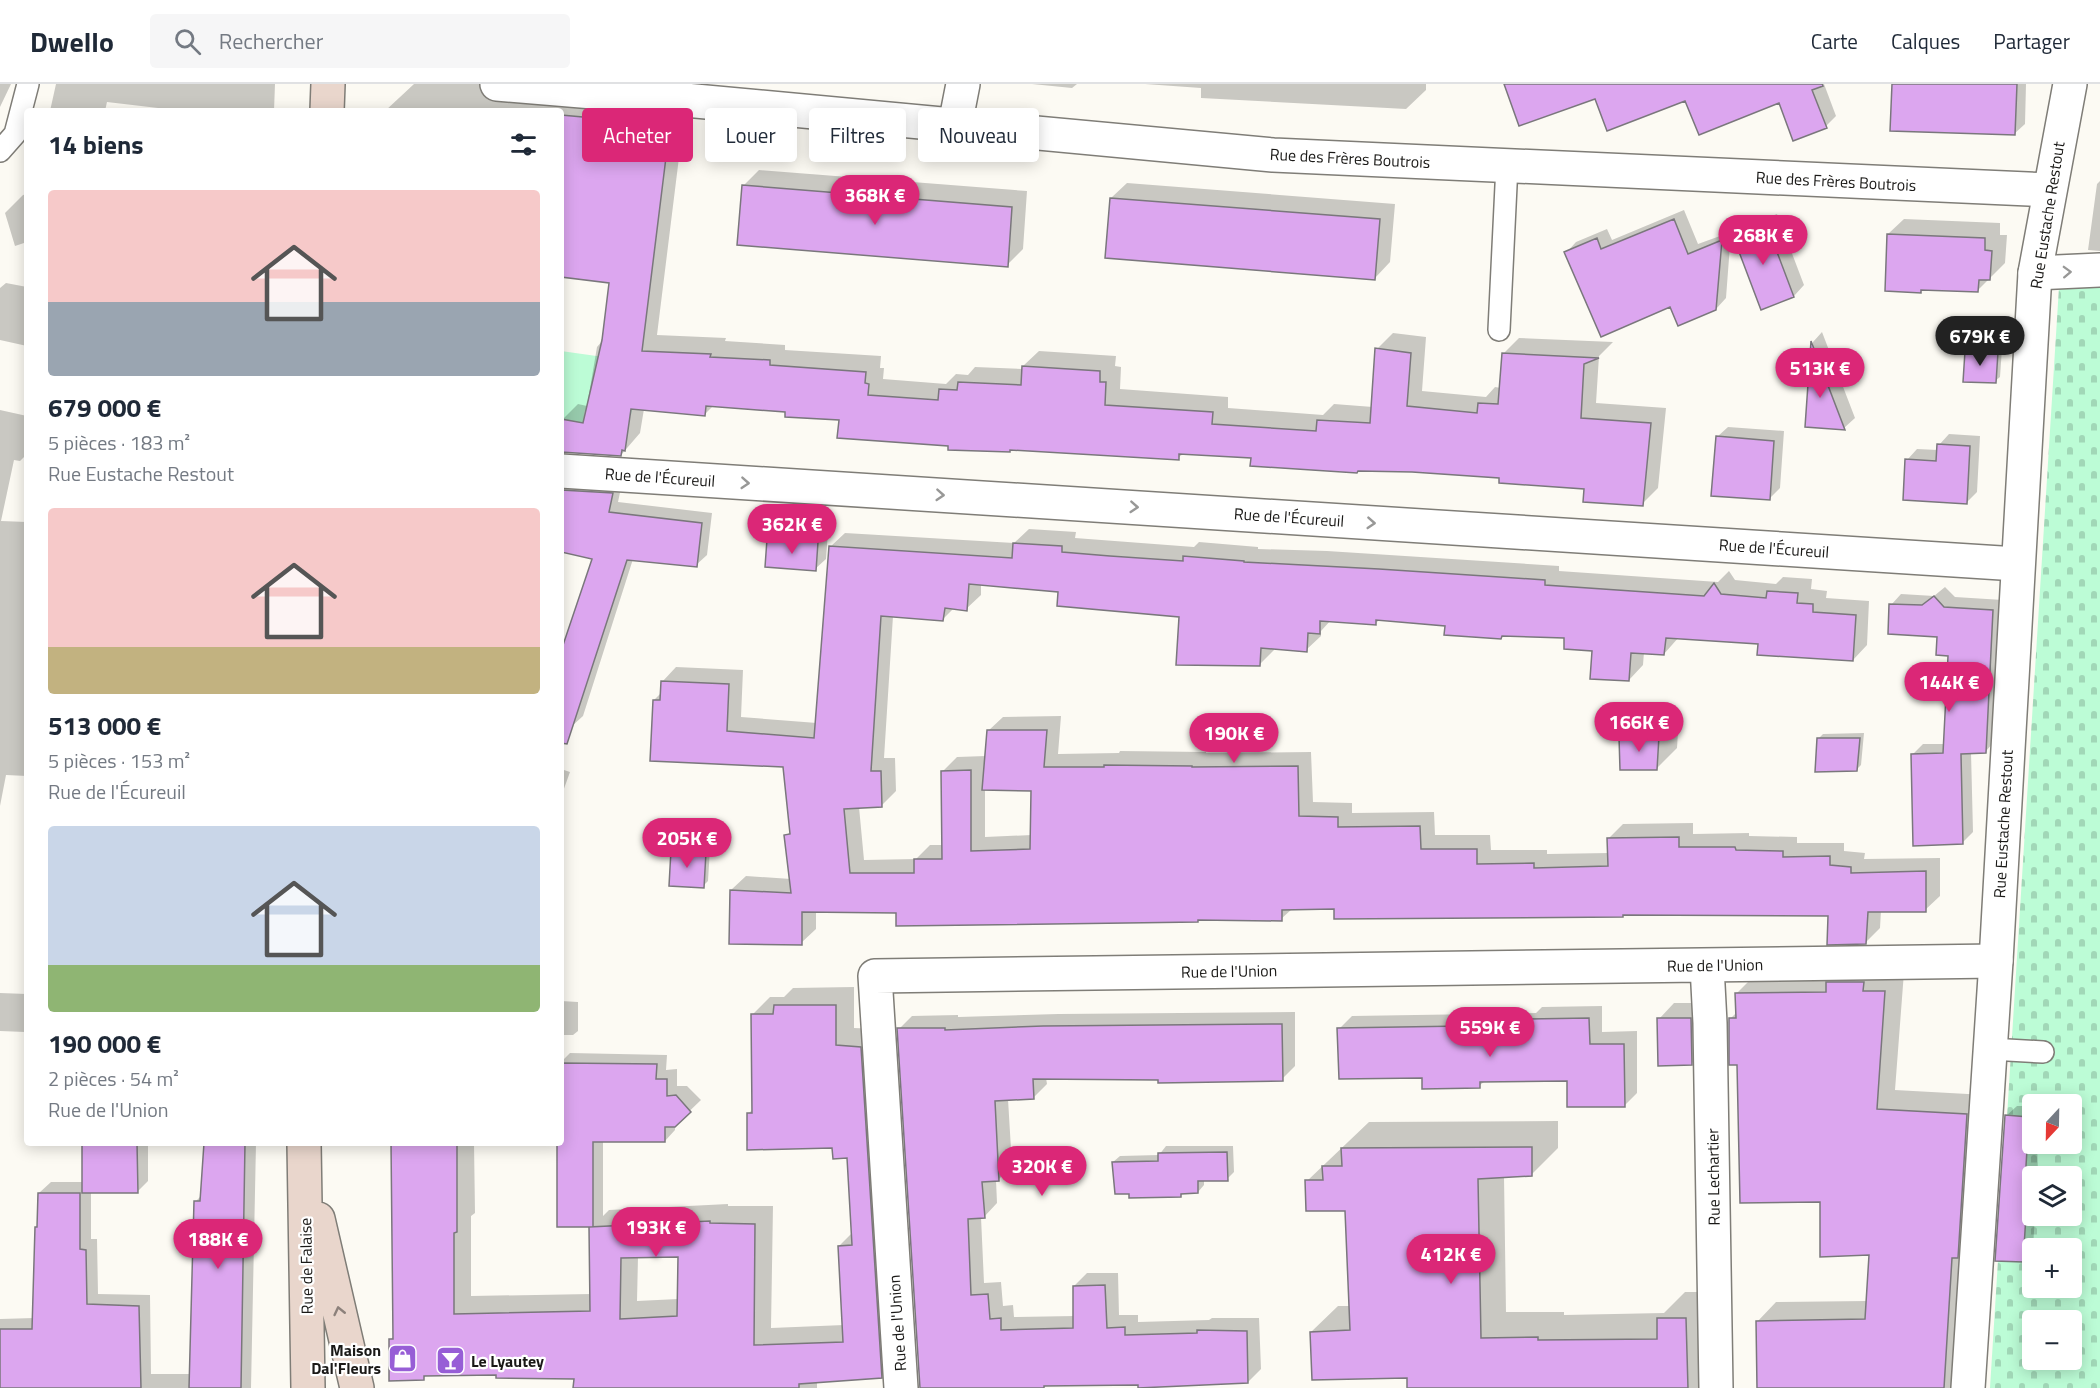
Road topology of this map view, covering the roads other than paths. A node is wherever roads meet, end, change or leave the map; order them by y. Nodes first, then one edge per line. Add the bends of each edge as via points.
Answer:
1 (28, 84) edge
2 (328, 84) edge
3 (497, 84) edge
4 (963, 84) edge
5 (2070, 84) edge
6 (655, 91) edge
7 (327, 108) edge
8 (958, 108) edge
9 (918, 121) edge
10 (1039, 133) edge
11 (0, 152) edge
12 (1506, 165) junction
13 (2049, 190) junction
14 (2100, 270) edge
15 (2035, 273) junction
16 (1499, 330) dead end
17 (564, 471) edge
18 (2017, 564) junction
19 (1996, 961) junction
20 (1707, 966) junction
21 (1990, 1048) junction
22 (2043, 1052) dead end
23 (304, 1149) edge
24 (308, 1388) edge
25 (357, 1388) edge
26 (901, 1388) edge
27 (1716, 1388) edge
28 (1968, 1388) edge

1 - 11 lane via 15,134
2 - 7 main road
3 - 6 street, Rue des Frères Boutrois
4 - 8 street
5 - 13 street, Rue Eustache Restout
6 - 9 street, Rue des Frères Boutrois
10 - 12 street, Rue des Frères Boutrois via 1273,155
12 - 13 street, Rue des Frères Boutrois
12 - 16 lane
13 - 15 street, Rue Eustache Restout
15 -> 14 street
15 - 18 street, Rue Eustache Restout
17 -> 18 street, Rue de l'Écureuil
18 - 19 street, Rue Eustache Restout
19 - 20 street, Rue de l'Union
19 - 21 street, Rue Eustache Restout
20 - 26 street, Rue de l'Union via 875,976
20 - 27 street, Rue Lechartier
21 - 22 lane
21 - 28 street, Rue Eustache Restout
23 - 24 main road, Rue de Falaise
25 -> 23 main road

